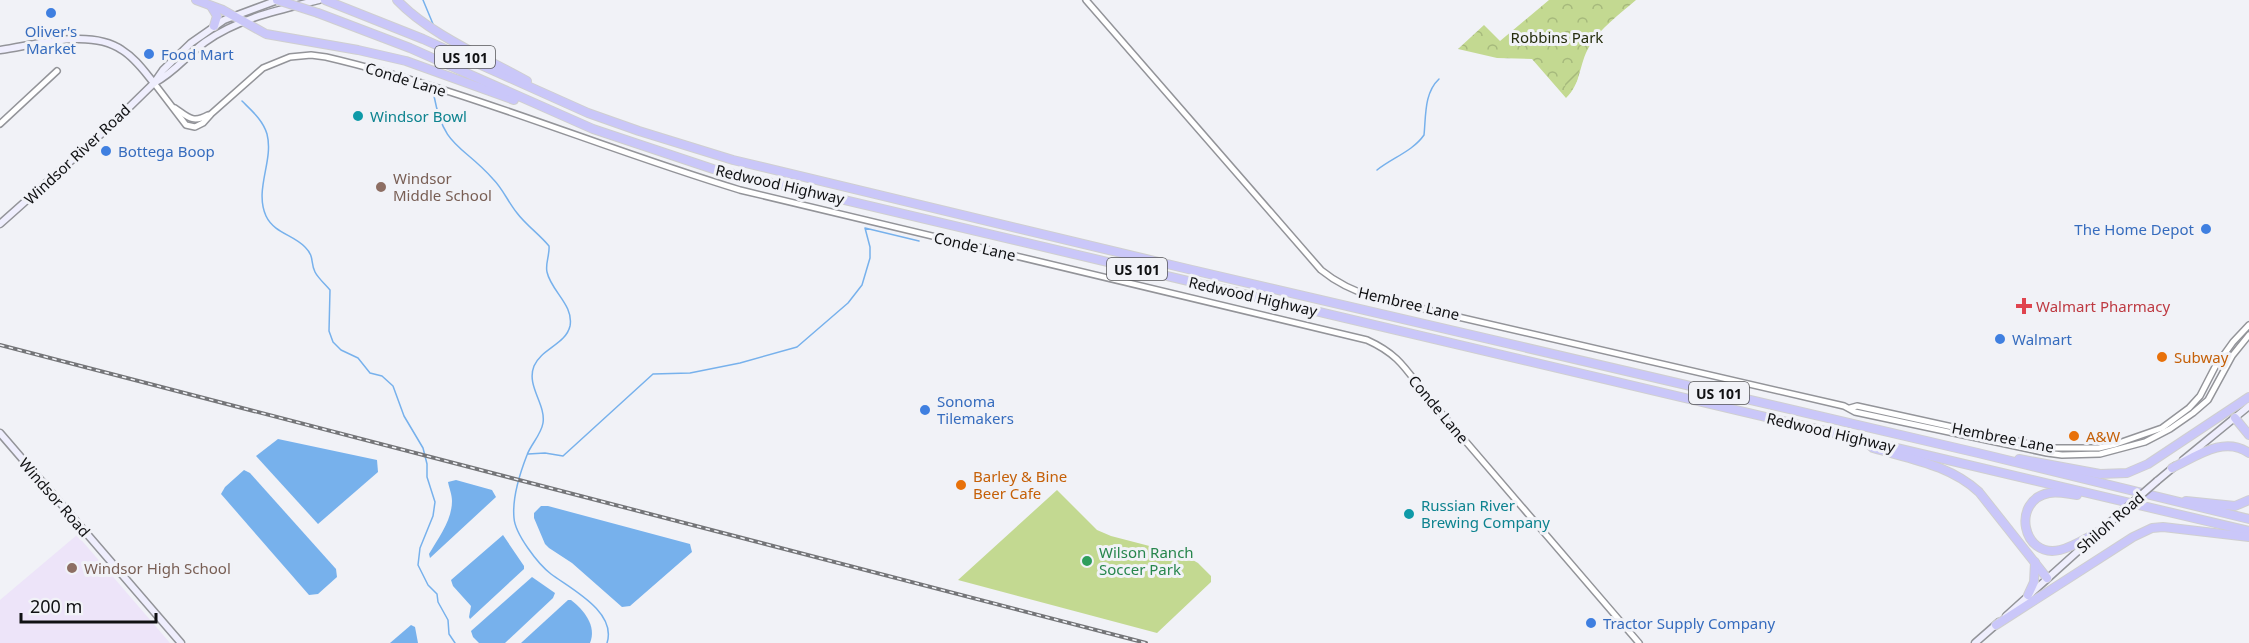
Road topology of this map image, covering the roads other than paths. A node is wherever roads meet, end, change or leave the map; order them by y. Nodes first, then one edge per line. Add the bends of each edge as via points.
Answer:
1 (196, 0) edge
2 (277, 0) edge
3 (319, 0) edge
4 (325, 0) edge
5 (397, 0) edge
6 (1086, 0) edge
7 (210, 5) junction
8 (233, 16) junction
9 (243, 22) junction
10 (214, 26) junction
11 (0, 50) edge
12 (57, 71) dead end
13 (154, 83) junction
14 (576, 107) junction
15 (572, 120) junction
16 (0, 124) edge
17 (0, 225) edge
18 (2249, 325) edge
19 (2249, 335) edge
20 (2233, 342) junction
21 (2220, 375) junction
22 (2249, 397) edge
23 (2249, 406) edge
24 (1851, 408) junction
25 (2235, 418) junction
26 (0, 433) edge
27 (2249, 435) edge
28 (1862, 439) junction
29 (1978, 453) junction
30 (2249, 453) edge
31 (2172, 468) junction
32 (2154, 498) junction
33 (2115, 500) junction
34 (2249, 500) edge
35 (2249, 519) edge
36 (2249, 531) edge
37 (2098, 532) junction
38 (2249, 537) edge
39 (2035, 562) junction
40 (2048, 578) junction
41 (2028, 596) junction
42 (1996, 625) junction
43 (180, 643) edge
44 (1639, 643) edge
45 (1975, 643) edge

1 - 7 highway
2 - 8 main road
2 - 15 highway, Redwood Highway / US 101, bridge via 399,44
3 - 9 main road
4 - 14 highway, Redwood Highway / US 101
5 - 14 highway via 430,28
6 - 24 street, Hembree Lane via 1321,270 1355,292
7 - 8 highway
7 - 10 highway via 217,16
8 - 9 highway
8 - 10 main road
9 - 13 main road via 204,43 168,76
9 - 15 highway via 266,34 406,61
10 - 13 main road via 191,43
11 - 13 main road via 77,39 104,41 129,55
12 - 16 street
13 - 17 main road, Windsor River Road
13 - 44 street, Conde Lane via 173,107 190,120 197,120 211,114 263,68 290,57 326,57 416,80 740,190 1367,340 1399,359
14 - 29 highway, Redwood Highway / US 101 via 733,160
15 - 28 highway, Redwood Highway / US 101 via 713,169
18 - 20 street, Hembree Lane
19 - 21 street, Hembree Lane
20 - 21 street
20 - 24 street, Hembree Lane via 2189,408 2162,428 2100,448 2048,448 1857,406
21 - 24 street, Hembree Lane via 2208,400 2170,429 2145,442 2100,454 2047,453 1855,412
22 - 29 highway via 2148,464 2127,473 2100,474
23 - 25 main road, Shiloh Road
25 - 27 highway
25 - 31 main road, Shiloh Road
26 - 43 main road, Windsor Road
28 - 33 highway, Redwood Highway / US 101
28 - 39 highway via 1873,448 1947,470 1969,483
29 - 32 highway, Redwood Highway / US 101
30 - 31 highway via 2242,448 2215,447
31 - 37 main road, Shiloh Road, bridge
32 - 34 highway via 2235,506
32 - 35 highway, Redwood Highway / US 101
33 - 36 highway, Redwood Highway / US 101
33 - 37 highway via 2048,493 2034,500 2024,517 2031,540 2046,550 2060,550
37 - 40 main road, Shiloh Road
38 - 42 highway via 2152,528
39 - 40 highway
39 - 41 highway via 2034,582
40 - 41 main road, Shiloh Road
41 - 42 main road, Shiloh Road
42 - 45 main road, Shiloh Road

